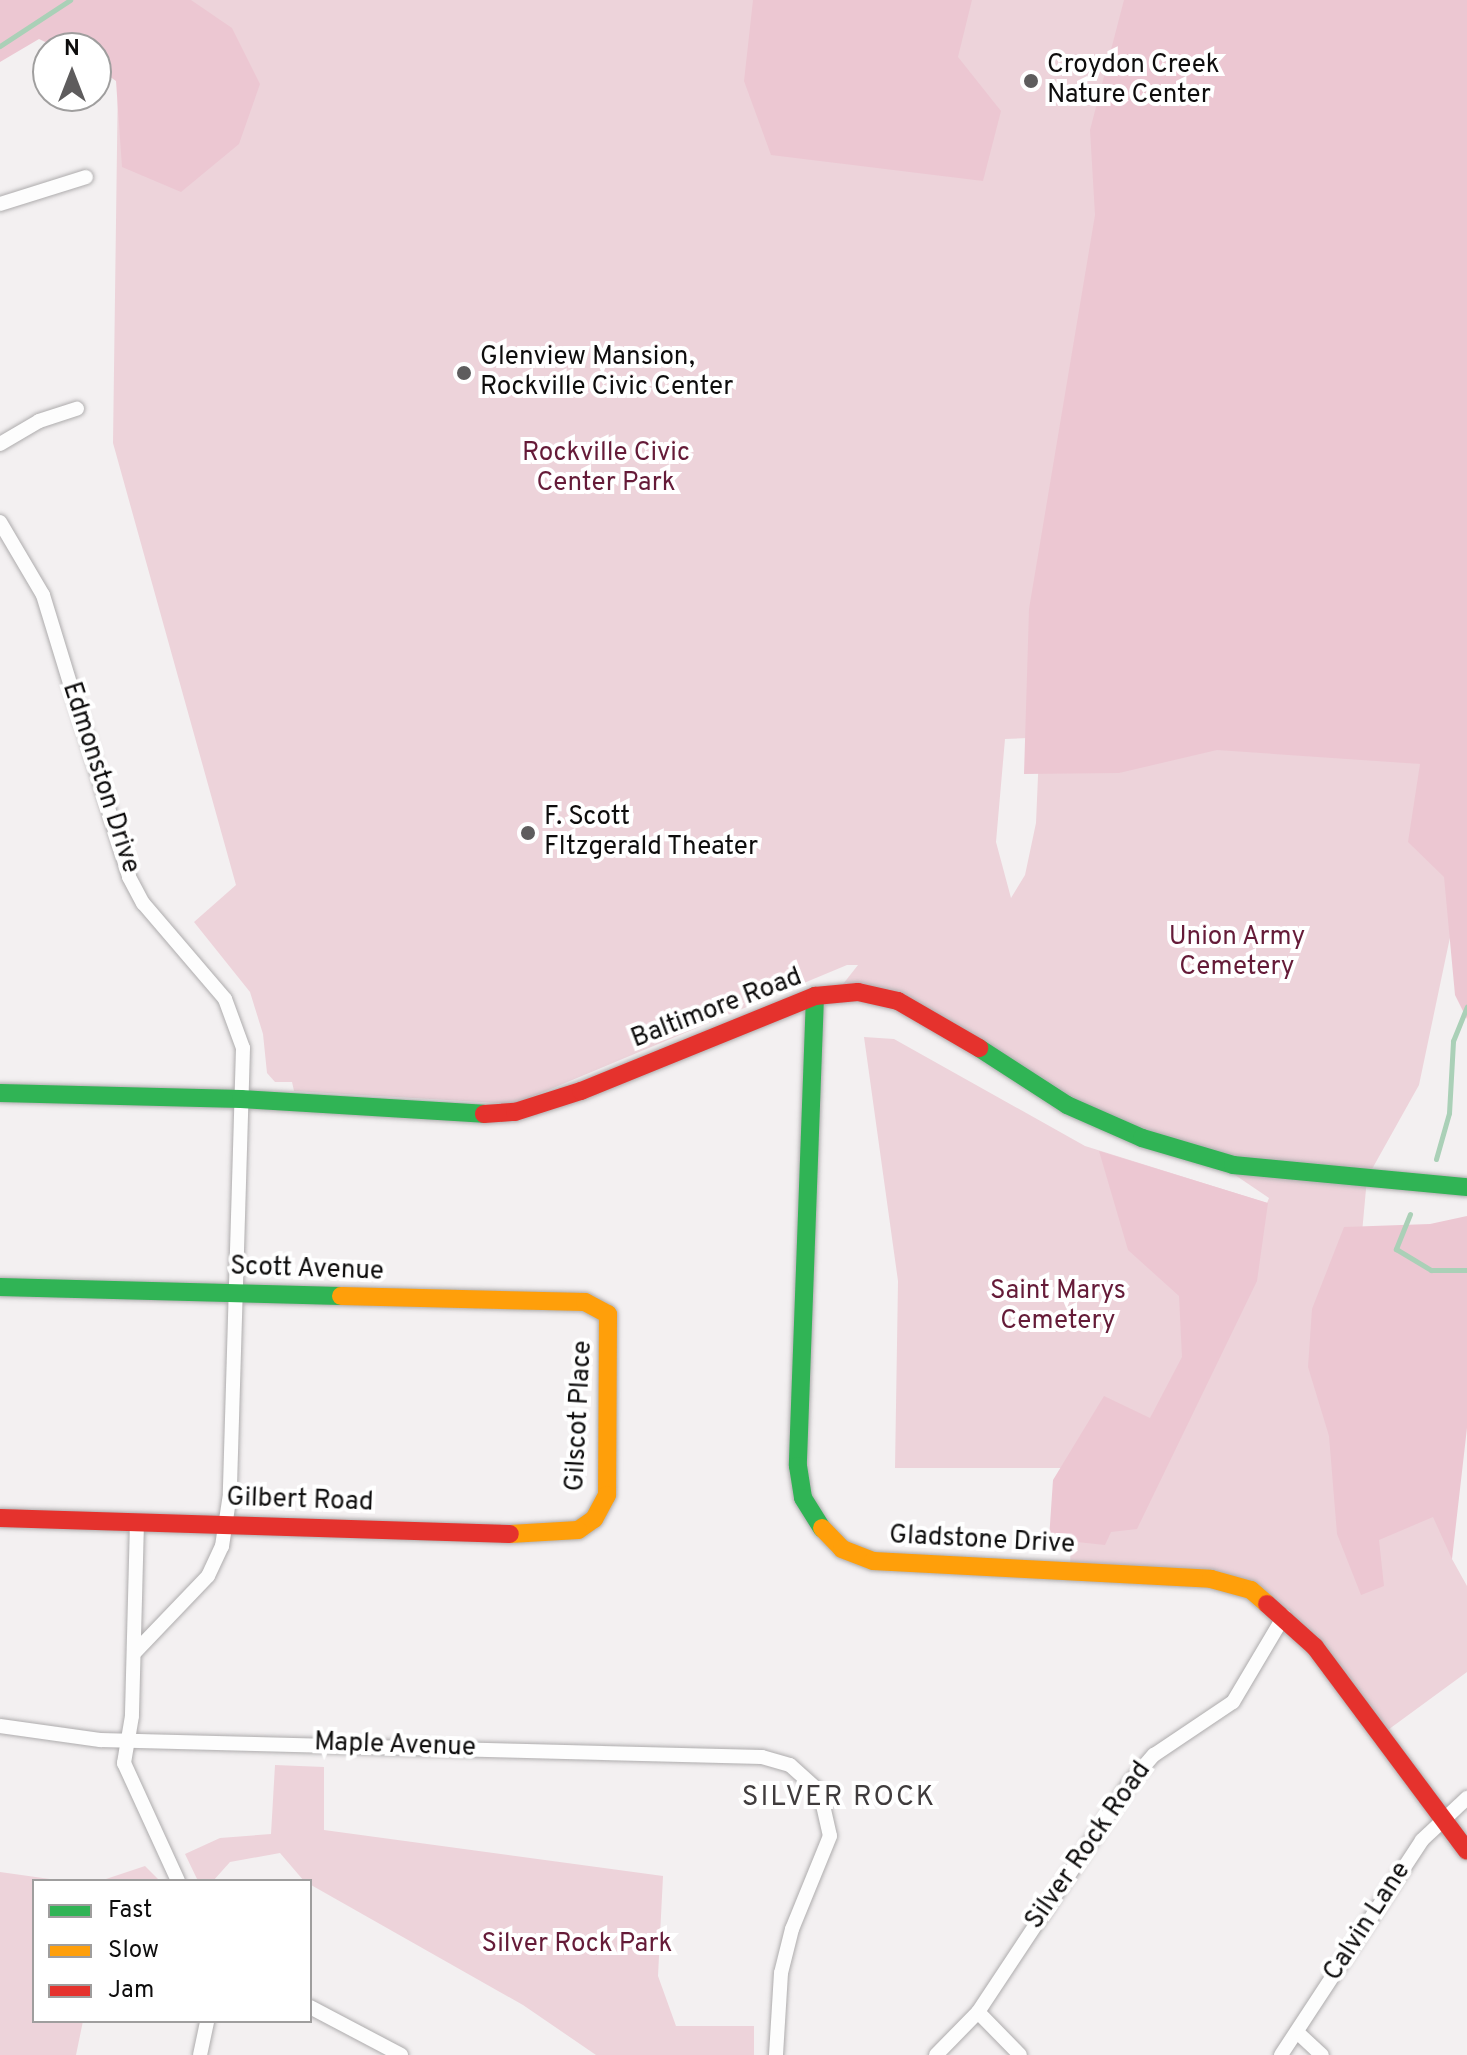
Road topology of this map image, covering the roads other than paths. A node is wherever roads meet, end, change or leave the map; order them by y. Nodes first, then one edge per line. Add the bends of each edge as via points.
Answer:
1 (86, 177) dead end
2 (0, 204) edge
3 (77, 409) dead end
4 (0, 444) edge
5 (0, 522) edge
6 (815, 996) junction
7 (0, 1093) edge
8 (241, 1099) junction
9 (1467, 1187) edge
10 (0, 1287) edge
11 (236, 1294) junction
12 (608, 1314) joint
13 (0, 1518) edge
14 (594, 1519) joint
15 (137, 1522) junction
16 (225, 1524) junction
17 (1284, 1616) junction
18 (135, 1652) junction
19 (0, 1726) edge
20 (127, 1739) junction
21 (1467, 1798) edge
22 (1444, 1820) junction
23 (1467, 1851) edge
24 (177, 1879) edge
25 (312, 2008) edge
26 (978, 2012) junction
27 (207, 2023) edge
28 (1297, 2032) junction
29 (200, 2055) edge
30 (401, 2055) edge
31 (776, 2055) edge
32 (936, 2055) edge
33 (1020, 2055) edge
34 (1281, 2055) edge
35 (1322, 2055) edge

1 - 2 street
3 - 4 street via 39,421
5 - 8 street, Edmonston Drive via 43,595 129,877 143,903 197,960 233,1014 243,1048
6 - 8 street, Baltimore Road via 515,1112 429,1113
6 - 9 street, Baltimore Road via 858,992 898,1001 1067,1105 1142,1138 1210,1158 1284,1173
6 - 17 street, Gladstone Drive via 798,1466 812,1517 842,1549 873,1561 1211,1579 1251,1590
7 - 8 street, Baltimore Road
8 - 11 street, Edmonston Drive
10 - 11 street, Scott Avenue
11 - 12 street, Scott Avenue via 585,1302
11 - 16 street, Edmonston Drive
12 - 14 street, Gilscot Place via 607,1495
13 - 15 street, Gilbert Road
14 - 16 street, Gilbert Road via 578,1530 551,1535
15 - 16 street, Gilbert Road
15 - 18 street
16 - 18 street, Edmonston Drive via 208,1576
17 - 22 street, Gladstone Drive via 1315,1647
17 - 26 street, Silver Rock Road via 1233,1702 1154,1755 1131,1781
18 - 20 street
19 - 20 street, Maple Avenue
20 - 24 street via 124,1763 129,1777
20 - 31 street, Maple Avenue via 762,1757 790,1765 820,1792 830,1836 792,1929 781,1973
21 - 22 street, Calvin Lane
22 - 23 street, Gladstone Drive
22 - 28 street, Calvin Lane via 1422,1840
25 - 30 street
26 - 32 street, Silver Rock Road
26 - 33 street
27 - 29 street
28 - 34 street, Calvin Lane
28 - 35 street

